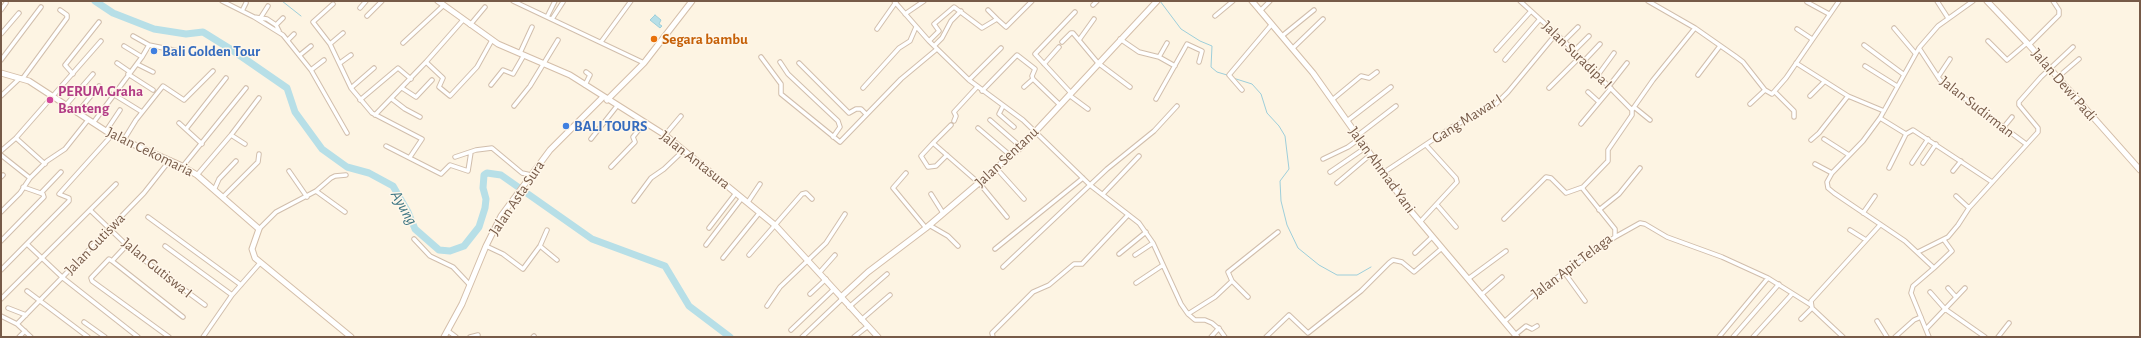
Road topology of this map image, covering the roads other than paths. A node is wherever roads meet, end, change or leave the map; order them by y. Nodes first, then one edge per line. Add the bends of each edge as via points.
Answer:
1 (222, 1) edge
2 (366, 1) edge
3 (382, 1) edge
4 (438, 1) edge
5 (513, 1) edge
6 (555, 1) edge
7 (631, 1) edge
8 (692, 1) edge
9 (924, 1) edge
10 (1032, 1) edge
11 (1097, 1) edge
12 (1157, 1) edge
13 (1233, 1) edge
14 (1252, 1) edge
15 (1270, 1) edge
16 (1520, 1) edge
17 (1648, 1) edge
18 (1659, 1) edge
19 (1839, 1) edge
20 (1937, 1) edge
21 (1973, 1) edge
22 (1987, 1) edge
23 (2053, 1) edge
24 (518, 2) edge
25 (563, 2) edge
26 (895, 2) edge
27 (1807, 2) edge
28 (6, 3) dead end
29 (246, 3) dead end
30 (333, 4) dead end
31 (444, 5) junction
32 (1093, 5) dead end
33 (1655, 5) junction
34 (268, 6) dead end
35 (41, 7) dead end
36 (485, 7) dead end
37 (360, 8) dead end
38 (1, 10) edge
39 (60, 10) dead end
40 (988, 10) dead end
41 (1314, 10) dead end
42 (242, 11) junction
43 (961, 11) junction
44 (1260, 11) junction
45 (1074, 12) dead end
46 (1531, 12) junction
47 (19, 13) dead end
48 (905, 14) junction
49 (1829, 14) junction
50 (261, 16) junction
51 (367, 16) dead end
52 (1215, 16) dead end
53 (254, 17) junction
54 (546, 17) junction
55 (283, 18) dead end
56 (1948, 18) junction
57 (552, 19) junction
58 (997, 19) junction
59 (1094, 19) dead end
60 (1323, 19) dead end
61 (1540, 19) junction
62 (463, 20) junction
63 (99, 22) dead end
64 (1272, 24) junction
65 (276, 25) junction
66 (470, 25) junction
67 (532, 27) dead end
68 (916, 27) junction
69 (1578, 27) dead end
70 (1695, 28) junction
71 (1894, 28) dead end
72 (877, 29) dead end
73 (1796, 29) dead end
74 (279, 31) junction
75 (343, 33) dead end
76 (1, 34) edge
77 (294, 34) dead end
78 (1556, 34) junction
79 (133, 36) dead end
80 (1282, 36) junction
81 (1589, 36) dead end
82 (1120, 39) junction
83 (1812, 39) junction
84 (288, 40) junction
85 (492, 40) junction
86 (558, 40) dead end
87 (1079, 40) junction
88 (101, 41) dead end
89 (929, 41) junction
90 (1564, 41) junction
91 (1988, 41) dead end
92 (601, 42) junction
93 (1062, 42) dead end
94 (403, 43) dead end
95 (1167, 43) dead end
96 (330, 44) junction
97 (1600, 44) dead end
98 (2028, 44) junction
99 (149, 45) junction
100 (1864, 45) dead end
101 (124, 46) dead end
102 (311, 46) dead end
103 (1720, 46) junction
104 (1059, 47) dead end
105 (2073, 47) dead end
106 (936, 48) junction
107 (1001, 48) dead end
108 (1293, 48) junction
109 (1919, 48) junction
110 (1496, 50) dead end
111 (1574, 51) junction
112 (178, 52) dead end
113 (1614, 53) dead end
114 (1915, 53) junction
115 (522, 54) junction
116 (300, 55) junction
117 (351, 55) dead end
118 (142, 57) junction
119 (761, 57) dead end
120 (1159, 57) junction
121 (1580, 57) junction
122 (1950, 58) dead end
123 (2079, 58) dead end
124 (1, 60) edge
125 (324, 60) dead end
126 (1505, 60) dead end
127 (1584, 61) junction
128 (426, 62) junction
129 (780, 62) dead end
130 (1199, 62) dead end
131 (117, 63) dead end
132 (340, 63) junction
133 (644, 63) junction
134 (799, 63) dead end
135 (1098, 63) junction
136 (1627, 63) dead end
137 (1796, 63) junction
138 (137, 64) junction
139 (545, 64) junction
140 (1044, 64) junction
141 (1174, 66) junction
142 (1865, 66) dead end
143 (374, 68) dead end
144 (2050, 68) junction
145 (310, 70) junction
146 (213, 71) dead end
147 (152, 72) dead end
148 (586, 72) dead end
149 (1377, 72) dead end
150 (129, 73) junction
151 (2, 74) edge
152 (73, 74) junction
153 (93, 74) dead end
154 (1903, 74) junction
155 (1598, 75) junction
156 (1698, 75) dead end
157 (1938, 77) junction
158 (2058, 77) junction
159 (22, 78) junction
160 (226, 78) dead end
161 (411, 79) junction
162 (1032, 79) junction
163 (432, 80) dead end
164 (969, 80) junction
165 (1824, 82) junction
166 (491, 85) dead end
167 (585, 85) junction
168 (100, 86) dead end
169 (1024, 86) dead end
170 (1130, 86) dead end
171 (1896, 86) junction
172 (977, 87) junction
173 (1391, 87) dead end
174 (1610, 87) junction
175 (246, 88) dead end
176 (351, 88) junction
177 (402, 88) junction
178 (863, 88) dead end
179 (1549, 88) dead end
180 (152, 90) dead end
181 (1242, 90) dead end
182 (1765, 90) junction
183 (982, 91) junction
184 (1588, 92) dead end
185 (1773, 93) junction
186 (114, 94) junction
187 (1070, 94) junction
188 (1, 96) edge
189 (54, 96) junction
190 (1810, 96) dead end
191 (1848, 96) junction
192 (259, 98) dead end
193 (392, 99) junction
194 (605, 99) junction
195 (1156, 99) dead end
196 (360, 100) junction
197 (1332, 100) junction
198 (1599, 102) junction
199 (1750, 104) dead end
200 (66, 105) junction
201 (1060, 105) junction
202 (514, 106) dead end
203 (617, 106) junction
204 (1003, 106) junction
205 (1177, 106) dead end
206 (1396, 106) dead end
207 (1633, 108) junction
208 (1088, 109) dead end
209 (120, 110) dead end
210 (1884, 111) junction
211 (142, 112) junction
212 (78, 113) junction
213 (866, 114) junction
214 (375, 115) junction
215 (681, 116) dead end
216 (420, 117) dead end
217 (1794, 117) dead end
218 (2012, 117) dead end
219 (1880, 118) junction
220 (990, 120) dead end
221 (1650, 120) dead end
222 (90, 121) junction
223 (1347, 121) junction
224 (645, 122) junction
225 (954, 122) dead end
226 (179, 123) dead end
227 (1581, 124) dead end
228 (950, 125) dead end
229 (1014, 126) dead end
230 (978, 128) dead end
231 (2003, 128) junction
232 (186, 129) junction
233 (106, 132) junction
234 (1035, 132) junction
235 (347, 133) dead end
236 (1906, 134) junction
237 (112, 135) junction
238 (231, 135) junction
239 (665, 135) junction
240 (833, 137) junction
241 (1358, 137) junction
242 (16, 138) junction
243 (591, 139) dead end
244 (1824, 139) dead end
245 (1928, 139) junction
246 (1811, 140) dead end
247 (123, 141) junction
248 (933, 143) junction
249 (202, 144) junction
250 (244, 144) dead end
251 (1936, 144) junction
252 (2026, 144) junction
253 (1426, 145) junction
254 (386, 146) dead end
255 (1021, 147) junction
256 (1365, 148) junction
257 (684, 150) junction
258 (1, 151) edge
259 (471, 152) junction
260 (259, 154) dead end
261 (1, 155) edge
262 (947, 155) junction
263 (1370, 155) junction
264 (1849, 155) junction
265 (1011, 156) junction
266 (1139, 156) dead end
267 (410, 157) junction
268 (455, 157) dead end
269 (1323, 158) dead end
270 (170, 160) junction
271 (1961, 161) junction
272 (236, 162) dead end
273 (1912, 163) dead end
274 (1923, 163) dead end
275 (45, 164) junction
276 (1815, 164) dead end
277 (183, 166) junction
278 (611, 167) dead end
279 (1640, 168) dead end
280 (1889, 168) dead end
281 (997, 169) junction
282 (2140, 170) edge
283 (289, 171) dead end
284 (1953, 171) dead end
285 (61, 172) dead end
286 (1330, 172) dead end
287 (906, 173) dead end
288 (1383, 173) junction
289 (1832, 173) junction
290 (197, 175) junction
291 (346, 175) dead end
292 (531, 175) junction
293 (30, 178) junction
294 (1083, 178) junction
295 (1337, 182) dead end
296 (1992, 182) junction
297 (116, 184) dead end
298 (760, 184) dead end
299 (980, 184) junction
300 (1090, 185) junction
301 (23, 187) junction
302 (1583, 187) junction
303 (214, 189) junction
304 (316, 191) junction
305 (41, 193) junction
306 (736, 193) junction
307 (931, 194) dead end
308 (1103, 194) junction
309 (1875, 196) dead end
310 (1956, 196) dead end
311 (223, 197) junction
312 (306, 197) junction
313 (742, 198) junction
314 (812, 199) dead end
315 (1024, 199) dead end
316 (634, 201) dead end
317 (748, 202) junction
318 (1438, 206) junction
319 (1969, 208) junction
320 (90, 210) junction
321 (1599, 210) junction
322 (1, 212) edge
323 (344, 212) dead end
324 (760, 212) junction
325 (943, 213) junction
326 (1863, 213) junction
327 (845, 214) dead end
328 (1128, 215) junction
329 (148, 217) dead end
330 (1007, 217) dead end
331 (1504, 219) dead end
332 (1420, 222) junction
333 (1880, 225) junction
334 (776, 226) junction
335 (928, 227) junction
336 (1456, 227) dead end
337 (709, 228) dead end
338 (110, 229) junction
339 (259, 229) junction
340 (546, 230) dead end
341 (1850, 230) dead end
342 (1146, 232) junction
343 (1278, 232) dead end
344 (1432, 237) junction
345 (1615, 237) junction
346 (414, 239) dead end
347 (1866, 240) junction
348 (1944, 240) junction
349 (1, 241) edge
350 (1153, 243) junction
351 (26, 244) junction
352 (706, 244) dead end
353 (126, 246) junction
354 (165, 246) dead end
355 (486, 246) junction
356 (540, 246) junction
357 (958, 246) dead end
358 (1442, 248) junction
359 (995, 249) dead end
360 (1506, 251) dead end
361 (1918, 252) junction
362 (1415, 253) dead end
363 (1119, 254) dead end
364 (749, 255) dead end
365 (835, 255) dead end
366 (1135, 255) dead end
367 (41, 258) junction
368 (723, 258) dead end
369 (557, 260) dead end
370 (809, 260) junction
371 (112, 261) junction
372 (260, 263) junction
373 (1163, 265) junction
374 (1003, 267) dead end
375 (1934, 268) junction
376 (1, 270) edge
377 (820, 272) junction
378 (1564, 272) junction
379 (887, 274) dead end
380 (1502, 277) dead end
381 (63, 278) junction
382 (1768, 278) junction
383 (826, 279) junction
384 (1468, 279) junction
385 (1232, 281) junction
386 (1136, 282) dead end
387 (469, 284) junction
388 (1779, 284) junction
389 (241, 285) junction
390 (1948, 288) dead end
391 (1965, 288) dead end
392 (834, 289) junction
393 (27, 291) dead end
394 (1930, 292) dead end
395 (810, 294) dead end
396 (1792, 294) junction
397 (232, 295) junction
398 (890, 295) dead end
399 (1482, 295) junction
400 (1248, 297) dead end
401 (1956, 297) junction
402 (842, 298) junction
403 (1, 299) edge
404 (1585, 301) dead end
405 (41, 302) junction
406 (205, 306) dead end
407 (767, 306) dead end
408 (1812, 306) junction
409 (849, 307) junction
410 (8, 308) dead end
411 (1945, 310) junction
412 (1188, 314) junction
413 (26, 315) junction
414 (1, 316) edge
415 (183, 317) dead end
416 (1921, 317) junction
417 (1801, 319) dead end
418 (861, 320) junction
419 (1877, 321) dead end
420 (84, 322) dead end
421 (1504, 322) junction
422 (2009, 323) dead end
423 (17, 324) junction
424 (868, 326) junction
425 (1537, 326) dead end
426 (1219, 328) junction
427 (1926, 329) junction
428 (791, 330) dead end
429 (25, 331) junction
430 (448, 331) junction
431 (1899, 334) junction
432 (478, 335) dead end
433 (1516, 336) edge
434 (19, 337) edge
435 (31, 337) edge
436 (88, 337) edge
437 (105, 337) edge
438 (138, 337) edge
439 (169, 337) edge
440 (202, 337) edge
441 (351, 337) edge
442 (444, 337) edge
443 (456, 337) edge
444 (470, 337) edge
445 (802, 337) edge
446 (854, 337) edge
447 (878, 337) edge
448 (993, 337) edge
449 (1210, 337) edge
450 (1225, 337) edge
451 (1266, 337) edge
452 (1719, 337) edge
453 (1733, 337) edge
454 (1753, 337) edge
455 (1843, 337) edge
456 (1887, 337) edge
457 (1895, 337) edge
458 (1902, 337) edge
459 (1929, 337) edge
460 (1984, 337) edge
461 (1998, 337) edge

1 - 42 street
2 - 37 street
3 - 51 street
4 - 31 street, Jalan Antasura
5 - 24 street
6 - 54 street
7 - 92 street
8 - 133 street, Jalan Asta Sura
9 - 48 street
10 - 58 street via 1006,27
11 - 32 street
12 - 82 street, Jalan Sentanu
13 - 52 street
14 - 44 street, Jalan Ahmad Yani
15 - 44 street
16 - 46 street, Jalan Suradipa I
17 - 33 street
18 - 33 street
19 - 49 street
20 - 56 street
21 - 56 street
22 - 98 street, Jalan Dewi Padi
23 - 98 street via 2060,15
24 - 54 street
25 - 57 street
26 - 48 street
26 - 72 street
27 - 49 street
28 - 38 street
29 - 42 street
30 - 96 street via 313,21
31 - 62 street, Jalan Antasura
31 - 94 street
33 - 70 street
34 - 50 street
35 - 124 street
36 - 66 street
39 - 159 street via 67,14 67,18
40 - 58 street
41 - 80 street
42 - 53 street
43 - 58 street via 982,28
43 - 89 street via 954,7 934,24 939,31
43 - 106 street via 951,21
44 - 64 street, Jalan Ahmad Yani
45 - 140 street via 1036,53
46 - 61 street, Jalan Suradipa I
46 - 110 street
47 - 76 street
48 - 68 street
49 - 83 street
50 - 53 street
50 - 65 street
53 - 74 street
54 - 57 street
55 - 65 street
56 - 109 street
57 - 92 street
59 - 87 street
60 - 108 street
61 - 78 street, Jalan Suradipa I
61 - 126 street
62 - 66 street, Jalan Antasura
62 - 128 street
63 - 152 street via 65,65
64 - 80 street, Jalan Ahmad Yani
64 - 181 street via 1229,76
65 - 74 street
66 - 85 street, Jalan Antasura
67 - 115 street
68 - 89 street
68 - 178 street via 910,41 899,48
69 - 90 street
70 - 103 street
70 - 207 street
71 - 114 street
73 - 83 street
74 - 84 street
75 - 96 street
77 - 84 street
78 - 90 street, Jalan Suradipa I
78 - 253 street, Gang Mawar I via 1495,105 1452,127
79 - 99 street
80 - 108 street, Jalan Ahmad Yani
81 - 111 street
82 - 120 street via 1139,52
82 - 135 street, Jalan Sentanu
83 - 137 street
84 - 116 street
85 - 115 street, Jalan Antasura
85 - 128 street via 477,68 450,96 440,87 443,78
86 - 139 street
87 - 93 street via 1072,32
87 - 135 street
88 - 152 street
89 - 106 street
90 - 111 street, Jalan Suradipa I
91 - 98 street via 2007,60
92 - 133 street
95 - 120 street
96 - 132 street
97 - 127 street
98 - 144 street, Jalan Dewi Padi
99 - 112 street
99 - 118 street
100 - 154 street
101 - 118 street
102 - 116 street
103 - 156 street
103 - 182 street via 1743,62
104 - 140 street
105 - 144 street
106 - 164 street
106 - 213 street
107 - 164 street
108 - 197 street, Jalan Ahmad Yani
109 - 114 street
109 - 157 street, Jalan Sudirman
111 - 121 street, Jalan Suradipa I
113 - 155 street
114 - 154 street
115 - 139 street, Jalan Antasura
115 - 166 street via 513,74 503,70
116 - 145 street
117 - 132 street
118 - 138 street
119 - 240 street via 781,84 781,94
120 - 141 street
121 - 127 street, Jalan Suradipa I
121 - 179 street
122 - 157 street
123 - 158 street
125 - 145 street
127 - 155 street, Jalan Suradipa I
128 - 161 street
129 - 240 street via 788,74 838,121 840,127
130 - 141 street via 1202,51 1189,43
131 - 150 street
132 - 176 street
133 - 194 street, Jalan Asta Sura
134 - 213 street via 849,113 861,109
135 - 170 street
135 - 187 street, Jalan Sentanu
136 - 174 street
137 - 165 street
137 - 185 street
138 - 147 street
138 - 150 street
139 - 167 street, Jalan Antasura
139 - 202 street
140 - 187 street
141 - 195 street
142 - 171 street
143 - 176 street
144 - 158 street, Jalan Dewi Padi
144 - 252 street via 2019,102 2038,130
145 - 235 street
146 - 211 street via 184,100 163,86
148 - 167 street via 590,75
149 - 197 street via 1369,78 1361,76
150 - 180 street
150 - 186 street
151 - 159 street, Jalan Cekomaria
152 - 189 street
153 - 200 street
154 - 171 street
155 - 174 street, Jalan Suradipa I
157 - 231 street, Jalan Sudirman
158 - 282 street, Jalan Dewi Padi
159 - 188 street
159 - 189 street, Jalan Cekomaria
160 - 232 street
161 - 177 street
161 - 196 street via 398,68
162 - 169 street
162 - 183 street via 1036,69 1017,55
162 - 201 street
163 - 177 street via 416,97
164 - 172 street
165 - 190 street
165 - 191 street
167 - 194 street, Jalan Antasura
168 - 212 street
171 - 210 street
172 - 183 street
172 - 225 street via 954,112
173 - 223 street
174 - 198 street
174 - 207 street, Jalan Suradipa I
175 - 249 street
176 - 196 street
177 - 193 street
182 - 185 street
182 - 199 street
183 - 204 street
184 - 198 street
185 - 217 street via 1794,111
186 - 211 street
186 - 222 street
187 - 201 street, Jalan Sentanu
187 - 208 street
189 - 200 street, Jalan Cekomaria
189 - 242 street
191 - 210 street
191 - 246 street via 1820,133
192 - 238 street
193 - 214 street
193 - 216 street
194 - 203 street, Jalan Antasura
194 - 292 street, Jalan Asta Sura via 550,150
196 - 214 street
197 - 223 street, Jalan Ahmad Yani
198 - 227 street
200 - 212 street, Jalan Cekomaria
201 - 234 street, Jalan Sentanu
203 - 224 street, Jalan Antasura
203 - 243 street
204 - 229 street via 999,114
204 - 234 street
205 - 300 street via 1154,131
206 - 241 street
207 - 221 street, Jalan Suradipa I
207 - 302 street via 1632,115 1608,150 1608,161
209 - 233 street
210 - 219 street
211 - 247 street
212 - 222 street, Jalan Cekomaria
213 - 240 street via 842,141
214 - 267 street via 422,139
215 - 239 street
218 - 231 street
219 - 236 street
219 - 264 street
220 - 255 street
222 - 233 street, Jalan Cekomaria
222 - 275 street via 60,154
223 - 241 street, Jalan Ahmad Yani
224 - 239 street, Jalan Antasura
224 - 278 street via 633,137 635,142
226 - 232 street
228 - 248 street
230 - 265 street
231 - 252 street, Jalan Sudirman
232 - 249 street
233 - 237 street, Jalan Cekomaria
234 - 255 street, Jalan Sentanu
234 - 294 street
236 - 245 street via 1913,130
236 - 280 street
237 - 247 street, Jalan Cekomaria
237 - 351 street via 59,194 69,198 69,201
238 - 250 street
238 - 290 street
239 - 257 street, Jalan Antasura
241 - 256 street, Jalan Ahmad Yani
241 - 269 street via 1348,147
242 - 258 street
242 - 275 street
244 - 264 street
245 - 251 street
245 - 273 street
247 - 270 street, Jalan Cekomaria
248 - 262 street
248 - 262 street via 921,155 928,167 936,166
249 - 277 street
251 - 271 street
251 - 274 street
252 - 296 street
253 - 288 street, Gang Mawar I
253 - 318 street via 1457,180 1456,185
254 - 267 street
255 - 265 street, Jalan Sentanu
256 - 263 street, Jalan Ahmad Yani
256 - 286 street
257 - 306 street, Jalan Antasura
257 - 316 street via 651,178
259 - 267 street via 468,171 450,165 443,174
259 - 268 street
259 - 292 street via 492,148 518,169
260 - 311 street via 258,162
261 - 293 street
262 - 299 street
263 - 288 street, Jalan Ahmad Yani
263 - 295 street
264 - 289 street
265 - 281 street, Jalan Sentanu
266 - 308 street
270 - 277 street, Jalan Cekomaria
270 - 338 street, Jalan Gutiswa via 154,182
271 - 284 street
271 - 296 street
272 - 303 street via 219,179
275 - 293 street
276 - 289 street
277 - 290 street, Jalan Cekomaria
279 - 321 street via 1618,194
281 - 299 street, Jalan Sentanu
281 - 315 street
283 - 312 street
285 - 305 street
287 - 335 street via 893,188
288 - 332 street, Jalan Ahmad Yani
289 - 326 street via 1827,182 1828,188
290 - 303 street, Jalan Cekomaria
291 - 304 street via 335,176
292 - 355 street, Jalan Asta Sura via 496,224
293 - 301 street
294 - 300 street
294 - 359 street
296 - 319 street
297 - 320 street
298 - 317 street
299 - 325 street, Jalan Sentanu
299 - 330 street
300 - 308 street
300 - 374 street
301 - 305 street
301 - 322 street
302 - 321 street, Jalan Apit Telaga
302 - 331 street via 1566,193 1551,178 1546,177
303 - 311 street, Jalan Cekomaria
304 - 312 street
304 - 323 street
305 - 349 street via 44,197
306 - 313 street, Jalan Antasura
306 - 337 street
307 - 325 street
308 - 328 street
309 - 326 street
310 - 319 street
311 - 339 street, Jalan Cekomaria
312 - 339 street via 276,212
313 - 317 street, Jalan Antasura
313 - 352 street
314 - 334 street via 806,193 802,194
317 - 324 street, Jalan Antasura
318 - 332 street
318 - 336 street
319 - 348 street
320 - 338 street, Jalan Gutiswa I
320 - 367 street
321 - 345 street, Jalan Apit Telaga via 1615,229
324 - 334 street, Jalan Antasura
324 - 368 street
325 - 335 street, Jalan Sentanu
326 - 333 street
327 - 370 street via 826,243
328 - 342 street
328 - 448 street via 1082,264 1074,264 1049,285 1033,292 992,333
329 - 389 street
332 - 344 street, Jalan Ahmad Yani
333 - 347 street
333 - 361 street via 1888,228
334 - 364 street
334 - 370 street, Jalan Antasura
335 - 357 street via 948,236
335 - 402 street, Jalan Sentanu via 868,272
338 - 353 street, Jalan Gutiswa I
338 - 381 street, Jalan Gutiswa
339 - 372 street via 252,253
340 - 356 street
341 - 347 street
342 - 350 street
342 - 363 street
343 - 385 street via 1228,272
344 - 358 street, Jalan Ahmad Yani
344 - 362 street
345 - 378 street, Jalan Apit Telaga
345 - 382 street via 1640,223 1645,224 1667,237 1722,257
346 - 387 street via 430,256 453,267
347 - 408 street via 1811,301
348 - 361 street
348 - 375 street via 1952,251
350 - 366 street
350 - 373 street
351 - 367 street
351 - 376 street
353 - 371 street
353 - 406 street, Jalan Gutiswa I
354 - 397 street
355 - 356 street via 500,252 523,269
355 - 387 street, Jalan Asta Sura
356 - 369 street
358 - 384 street, Jalan Ahmad Yani
358 - 451 street via 1414,272 1402,262 1389,262 1361,291 1308,333 1289,315
360 - 384 street
361 - 375 street
365 - 377 street
367 - 381 street
367 - 403 street
370 - 377 street, Jalan Antasura
370 - 407 street via 780,287
371 - 415 street
371 - 439 street via 109,259 91,278 92,281
372 - 389 street
372 - 441 street
373 - 386 street
373 - 412 street
375 - 416 street via 1912,288 1912,297
377 - 383 street, Jalan Antasura
378 - 404 street
378 - 421 street, Jalan Apit Telaga
379 - 409 street
380 - 399 street
381 - 405 street, Jalan Gutiswa
381 - 438 street
382 - 388 street
382 - 452 street
383 - 392 street, Jalan Antasura
383 - 395 street
384 - 399 street, Jalan Ahmad Yani
385 - 400 street
385 - 412 street via 1215,297
387 - 430 street, Jalan Asta Sura
388 - 396 street
388 - 453 street
389 - 397 street
390 - 401 street
391 - 401 street
392 - 402 street, Jalan Antasura
392 - 428 street
393 - 405 street
394 - 411 street
396 - 408 street
396 - 454 street
397 - 440 street
398 - 418 street
399 - 421 street, Jalan Ahmad Yani
401 - 411 street
402 - 409 street, Jalan Antasura
402 - 445 street
405 - 413 street, Jalan Gutiswa
405 - 436 street
408 - 417 street
408 - 455 street
409 - 418 street, Jalan Antasura
410 - 413 street
411 - 427 street
411 - 460 street
412 - 426 street via 1195,320 1206,320
413 - 423 street, Jalan Gutiswa
414 - 423 street
416 - 427 street
416 - 431 street
418 - 424 street, Jalan Antasura
419 - 456 street
420 - 437 street
421 - 433 street, Jalan Ahmad Yani
422 - 461 street
423 - 429 street
424 - 446 street
424 - 447 street, Jalan Antasura
425 - 433 street via 1532,329 1526,326
426 - 449 street
426 - 450 street
427 - 459 street
429 - 434 street
429 - 435 street
430 - 442 street, Jalan Asta Sura
430 - 443 street
431 - 457 street
431 - 458 street
432 - 444 street

